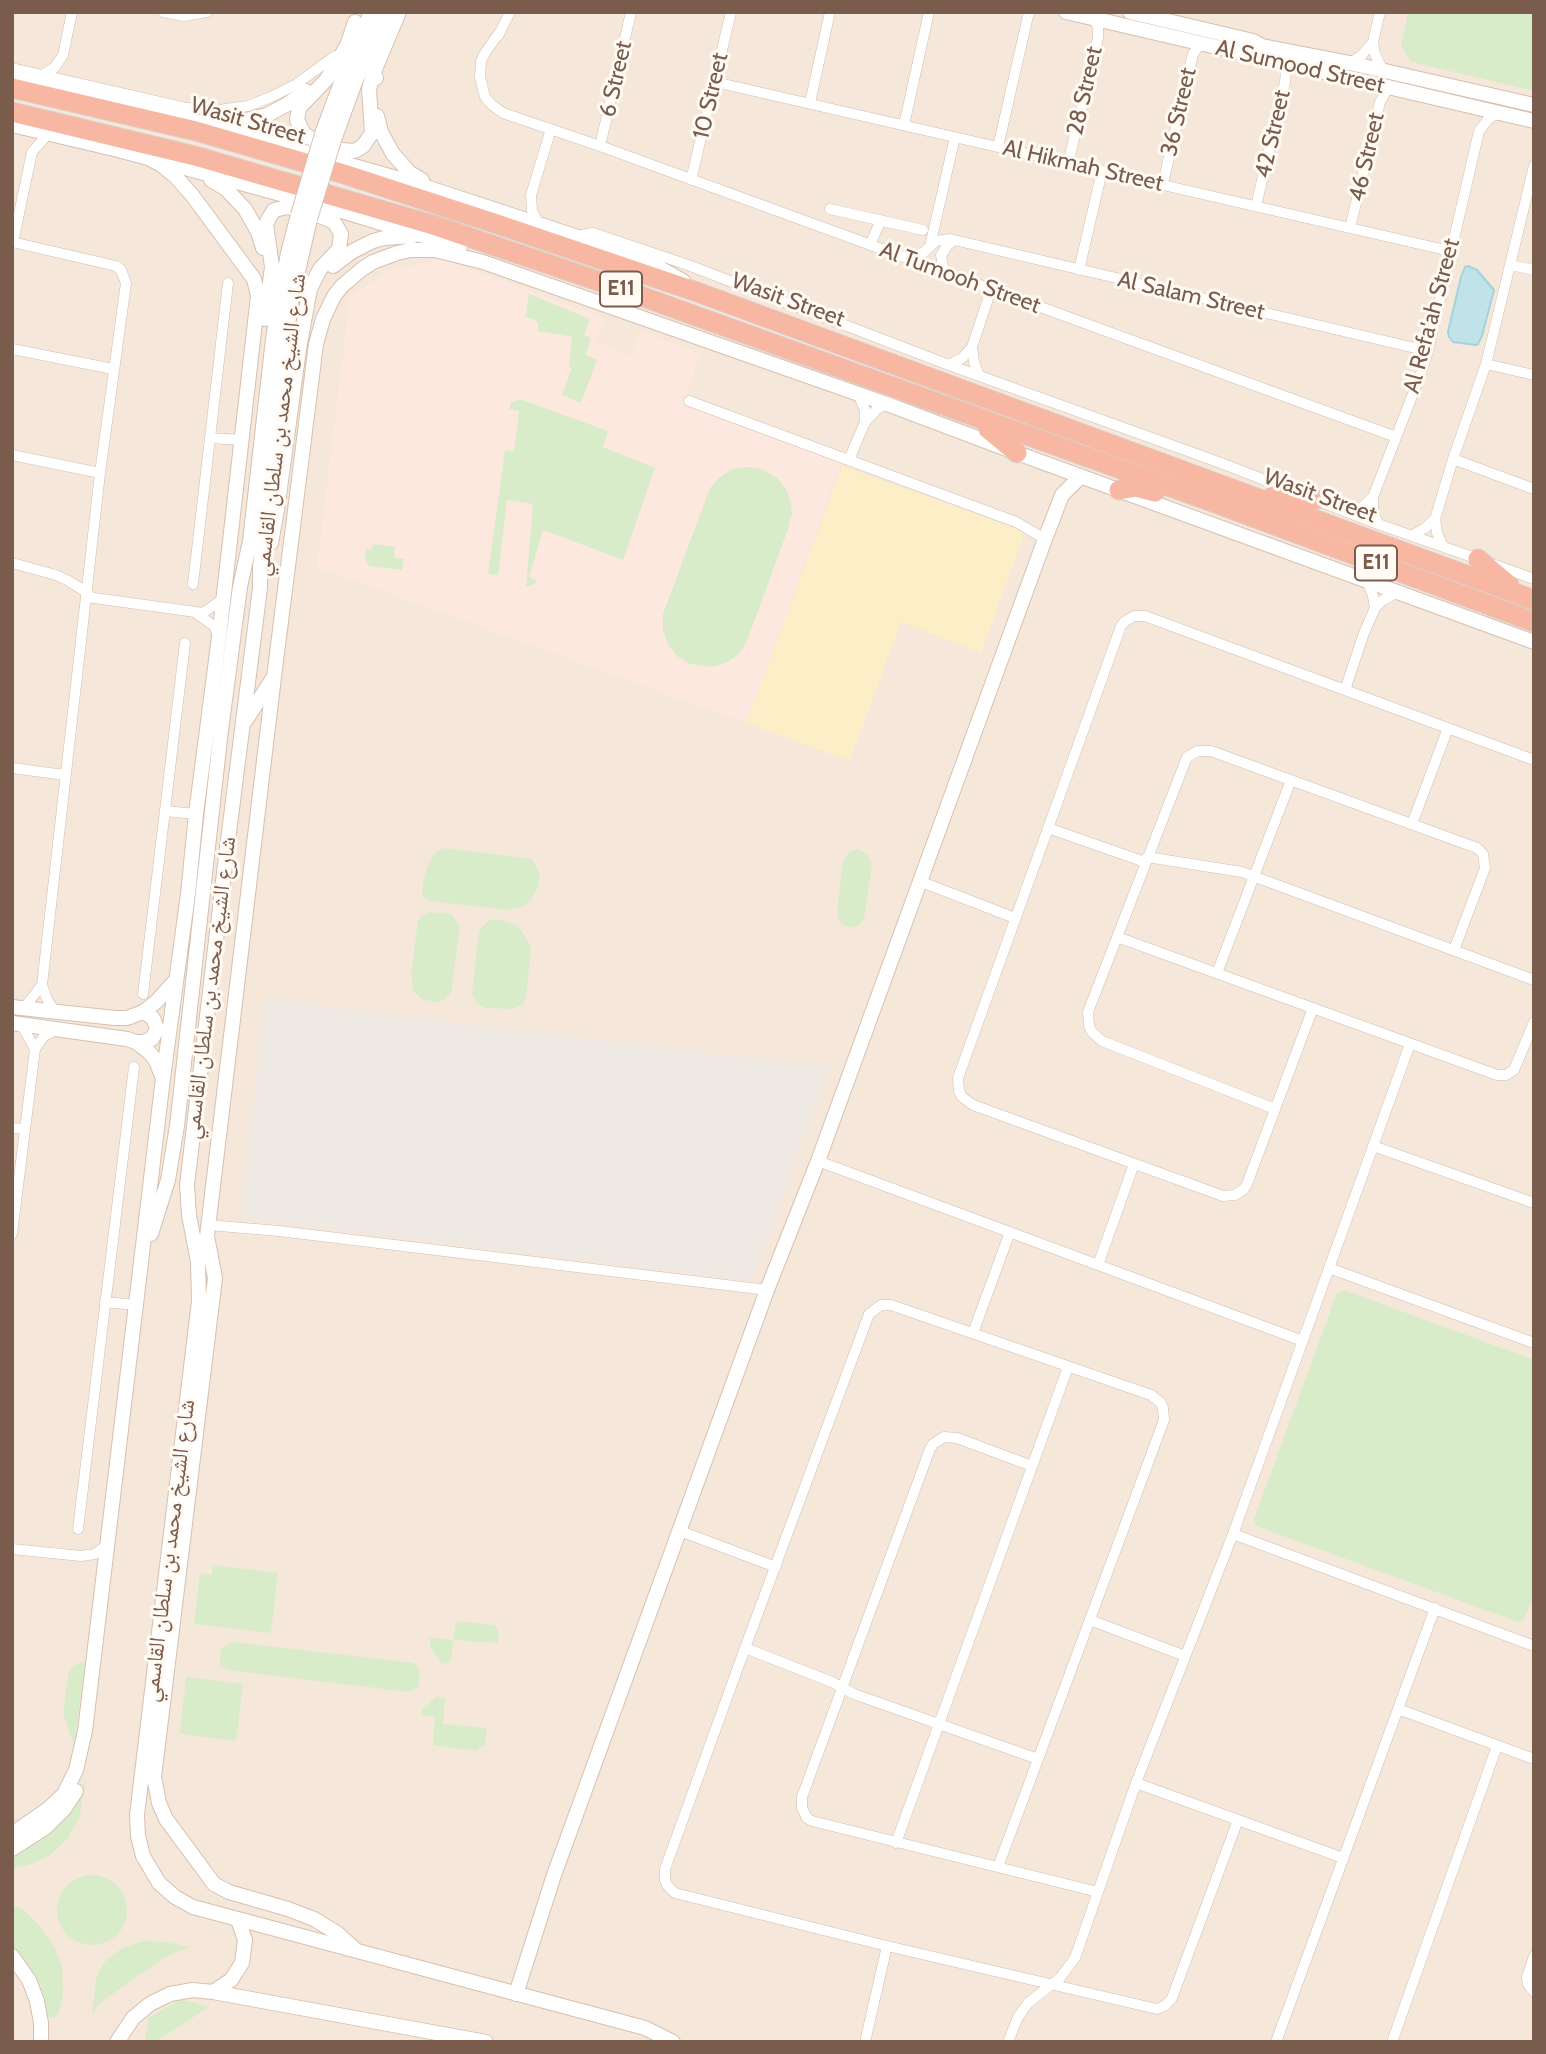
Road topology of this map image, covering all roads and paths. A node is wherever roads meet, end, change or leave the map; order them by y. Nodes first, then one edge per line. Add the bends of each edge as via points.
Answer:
1 (72, 12) edge
2 (163, 12) edge
3 (206, 12) edge
4 (371, 12) edge
5 (385, 12) edge
6 (399, 12) edge
7 (510, 12) edge
8 (631, 12) edge
9 (731, 12) edge
10 (830, 12) edge
11 (929, 12) edge
12 (1030, 12) edge
13 (1066, 12) edge
14 (1130, 12) edge
15 (1380, 12) edge
16 (357, 17) edge
17 (1094, 19) junction
18 (1373, 42) junction
19 (1208, 45) junction
20 (1262, 46) junction
21 (63, 55) junction
22 (335, 56) junction
23 (1283, 63) junction
24 (1350, 63) junction
25 (12, 68) edge
26 (374, 72) junction
27 (1383, 72) junction
28 (43, 75) junction
29 (12, 77) edge
30 (715, 82) junction
31 (76, 83) junction
32 (12, 88) edge
33 (1388, 88) junction
34 (130, 95) junction
35 (810, 103) junction
36 (1534, 105) edge
37 (1470, 106) junction
38 (145, 107) junction
39 (1499, 113) junction
40 (16, 122) edge
41 (201, 122) junction
42 (1531, 124) edge
43 (904, 125) junction
44 (551, 129) junction
45 (1479, 131) junction
46 (48, 134) junction
47 (329, 134) junction
48 (955, 137) junction
49 (600, 146) junction
50 (998, 147) junction
51 (32, 152) junction
52 (148, 158) junction
53 (1068, 164) junction
54 (1534, 166) edge
55 (188, 168) junction
56 (1102, 171) junction
57 (691, 180) junction
58 (1163, 183) junction
59 (452, 195) junction
60 (531, 195) junction
61 (1256, 206) junction
62 (830, 209) dead end
63 (513, 215) junction
64 (304, 217) junction
65 (881, 220) junction
66 (540, 224) junction
67 (1350, 228) junction
68 (923, 230) dead end
69 (574, 236) junction
70 (428, 237) junction
71 (954, 240) junction
72 (13, 242) edge
73 (870, 245) junction
74 (930, 246) junction
75 (1451, 251) junction
76 (909, 260) junction
77 (489, 261) junction
78 (1511, 265) junction
79 (1079, 270) junction
80 (1534, 271) edge
81 (944, 272) junction
82 (228, 283) dead end
83 (610, 285) junction
84 (991, 290) junction
85 (697, 292) junction
86 (268, 299) junction
87 (307, 301) junction
88 (972, 347) junction
89 (12, 349) edge
90 (299, 349) junction
91 (1428, 351) junction
92 (1486, 364) junction
93 (949, 365) junction
94 (113, 369) junction
95 (313, 370) junction
96 (1534, 375) edge
97 (979, 376) junction
98 (858, 394) junction
99 (689, 401) dead end
100 (887, 404) junction
101 (973, 417) junction
102 (865, 422) junction
103 (253, 424) junction
104 (1395, 437) junction
105 (210, 438) junction
106 (242, 440) junction
107 (1017, 453) junction
108 (12, 455) edge
109 (1453, 459) junction
110 (849, 460) junction
111 (1056, 467) junction
112 (100, 473) junction
113 (1081, 476) junction
114 (1534, 489) edge
115 (1119, 490) junction
116 (1218, 494) junction
117 (1062, 495) junction
118 (1373, 497) junction
119 (1317, 499) junction
120 (1349, 513) junction
121 (1435, 519) junction
122 (1378, 524) junction
123 (1413, 535) junction
124 (1045, 539) junction
125 (1443, 546) junction
126 (1478, 559) joint
127 (12, 563) edge
128 (1367, 581) junction
129 (193, 584) dead end
130 (240, 587) junction
131 (260, 588) junction
132 (1532, 592) edge
133 (1398, 593) junction
134 (87, 595) junction
135 (223, 599) junction
136 (1375, 607) junction
137 (195, 612) junction
138 (1534, 622) edge
139 (219, 637) junction
140 (1534, 642) edge
141 (185, 643) dead end
142 (274, 677) junction
143 (1345, 690) junction
144 (1448, 728) junction
145 (241, 733) junction
146 (1534, 760) edge
147 (12, 768) edge
148 (65, 775) junction
149 (1291, 780) junction
150 (165, 811) junction
151 (196, 814) junction
152 (1412, 824) junction
153 (1048, 828) junction
154 (206, 851) junction
155 (1146, 860) junction
156 (1254, 876) junction
157 (919, 881) junction
158 (188, 894) junction
159 (1016, 918) junction
160 (1117, 937) junction
161 (1454, 950) junction
162 (1217, 973) junction
163 (177, 979) junction
164 (1534, 979) edge
165 (42, 985) junction
166 (143, 994) dead end
167 (18, 1007) edge
168 (1314, 1008) junction
169 (55, 1012) junction
170 (144, 1012) junction
171 (1534, 1022) edge
172 (17, 1023) edge
173 (58, 1029) junction
174 (136, 1042) junction
175 (1410, 1044) junction
176 (35, 1049) junction
177 (134, 1067) dead end
178 (163, 1078) junction
179 (197, 1096) junction
180 (1275, 1109) junction
181 (221, 1113) junction
182 (194, 1125) junction
183 (12, 1128) edge
184 (25, 1129) junction
185 (1373, 1146) junction
186 (818, 1161) junction
187 (1134, 1164) junction
188 (1534, 1203) edge
189 (208, 1225) junction
190 (1010, 1232) junction
191 (12, 1234) edge
192 (1098, 1265) junction
193 (1329, 1268) junction
194 (767, 1290) junction
195 (105, 1302) junction
196 (136, 1305) junction
197 (973, 1333) junction
198 (1303, 1341) junction
199 (1533, 1341) edge
200 (1068, 1367) junction
201 (1032, 1466) junction
202 (118, 1480) junction
203 (78, 1529) dead end
204 (680, 1531) junction
205 (1233, 1534) junction
206 (107, 1545) junction
207 (12, 1549) edge
208 (81, 1556) junction
209 (776, 1567) junction
210 (103, 1576) junction
211 (1435, 1608) junction
212 (1090, 1620) junction
213 (1533, 1643) edge
214 (745, 1648) junction
215 (1185, 1656) junction
216 (842, 1687) junction
217 (1398, 1709) junction
218 (939, 1725) junction
219 (1497, 1746) junction
220 (1038, 1759) junction
221 (1534, 1759) edge
222 (1136, 1783) junction
223 (1238, 1820) junction
224 (12, 1834) edge
225 (896, 1843) junction
226 (12, 1849) edge
227 (1343, 1858) junction
228 (998, 1867) junction
229 (1098, 1892) junction
230 (238, 1920) junction
231 (887, 1946) junction
232 (357, 1951) junction
233 (12, 1956) edge
234 (1534, 1956) edge
235 (1050, 1985) junction
236 (213, 1992) junction
237 (1534, 1992) edge
238 (516, 1994) junction
239 (1277, 2040) edge
240 (41, 2042) edge
241 (117, 2042) edge
242 (486, 2042) edge
243 (673, 2042) edge
244 (865, 2042) edge
245 (1007, 2042) edge
246 (1289, 2042) edge
247 (1392, 2042) edge

1 - 21 street
2 - 3 street via 184,16
4 - 47 street, شارع الشيخ محمد بن سلطان القاسمي via 347,67
5 - 47 street, شارع الشيخ محمد بن سلطان القاسمي
6 - 26 street
7 - 44 street, Al Tumooh Street via 481,61 480,84 485,97 503,113
8 - 49 street, 6 Street
9 - 30 street, 10 Street
10 - 35 street
11 - 43 street
12 - 50 street
13 - 17 street, Al Sumood Street
14 - 20 street, Al Sumood Street
15 - 18 street
16 - 22 street
16 - 26 street via 339,60 299,108 297,120 304,134 342,150 363,146 372,133 369,89
17 - 19 street, Al Sumood Street
17 - 53 street, 28 Street via 1098,38
18 - 24 street
18 - 27 street
19 - 20 street via 1219,36
19 - 23 street, Al Sumood Street
19 - 58 street, 36 Street via 1193,54
20 - 24 street, Al Sumood Street
21 - 28 street
21 - 31 street via 65,68
22 - 34 street via 284,92 238,108 198,110
22 - 41 street via 304,93 276,111 242,121
23 - 33 street, Al Sumood Street
23 - 61 street, 42 Street via 1285,82
24 - 27 street, Al Sumood Street
25 - 28 street
26 - 59 street via 379,124 393,154 418,178
27 - 36 street, Al Sumood Street
28 - 31 street
29 - 38 street
30 - 35 street, Al Hikmah Street
30 - 57 street, 10 Street
31 - 34 street
32 - 85 highway, Wasit Street / E11 via 197,131 344,174
33 - 37 street, Al Sumood Street
33 - 67 street, 46 Street via 1380,102
34 - 38 street
35 - 43 street, Al Hikmah Street
37 - 39 street, Al Sumood Street
37 - 45 street
38 - 41 street
39 - 42 street, Al Sumood Street
39 - 45 street
40 - 46 street
40 - 51 street
40 - 83 highway, Wasit Street / E11 via 195,156 433,225
41 - 59 street
43 - 48 street, Al Hikmah Street
44 - 49 street, Al Tumooh Street
44 - 60 street
45 - 75 street, Al Refa'ah Street
46 - 51 street
46 - 52 street
47 - 64 street, شارع الشيخ محمد بن سلطان القاسمي, bridge
48 - 50 street, Al Hikmah Street
48 - 74 street
49 - 57 street, Al Tumooh Street
50 - 53 street, Al Hikmah Street
51 - 72 street
52 - 55 street
52 - 106 street via 183,184 254,279 258,306
53 - 56 street, Al Hikmah Street
54 - 78 street
55 - 70 street
55 - 86 street via 226,189 245,209 266,259
56 - 58 street, Al Hikmah Street
56 - 79 street
57 - 73 street, Al Tumooh Street
58 - 61 street, Al Hikmah Street
59 - 63 street
60 - 63 street
60 - 66 street via 532,211
61 - 67 street, Al Hikmah Street
62 - 65 street
63 - 66 street
64 - 130 street, شارع الشيخ محمد بن سلطان القاسمي via 286,264 273,339 250,541
64 - 131 street, شارع الشيخ محمد بن سلطان القاسمي via 284,352
65 - 68 street
65 - 73 street
66 - 69 street
67 - 75 street, Al Hikmah Street
69 - 85 street via 658,267
69 - 93 street via 593,233 688,265
70 - 77 street
70 - 87 street via 384,238 353,251 333,266
71 - 74 street via 940,239
71 - 79 street, Al Salam Street
71 - 81 street via 941,255
72 - 94 street via 121,270 125,290
73 - 76 street, Al Tumooh Street
74 - 76 street
75 - 91 street, Al Refa'ah Street
76 - 81 street, Al Tumooh Street
77 - 83 street via 574,282
77 - 95 street via 422,249 397,253 362,268 328,307
77 - 98 street
78 - 80 street
78 - 92 street
79 - 91 street, Al Salam Street
81 - 84 street, Al Tumooh Street
82 - 105 street
83 - 101 highway, Wasit Street / E11
84 - 88 street
84 - 104 street, Al Tumooh Street
85 - 116 highway, Wasit Street / E11
86 - 87 street via 272,267 266,224 274,211 288,207 327,218 341,234 339,249 315,277
86 - 103 street
87 - 90 street
88 - 93 street
88 - 97 street
89 - 94 street
90 - 95 street
90 - 131 street via 278,510
91 - 104 street, Al Refa'ah Street
92 - 96 street
92 - 109 street
93 - 97 street
94 - 112 street
95 - 142 street
97 - 119 street
98 - 100 street
98 - 102 street
99 - 110 street
100 - 102 street
100 - 107 street
101 - 107 highway
101 - 116 highway, Wasit Street / E11
102 - 110 street
103 - 106 street
103 - 130 street
104 - 118 street, Al Refa'ah Street
105 - 106 street
105 - 129 street
106 - 135 street
107 - 111 street
108 - 112 street
109 - 114 street
109 - 121 street
110 - 124 street via 1021,524
111 - 113 street
111 - 117 street
112 - 134 street
113 - 115 street
113 - 117 street
115 - 116 highway via 1144,488 1202,509 1211,508
115 - 128 street
116 - 119 highway via 1234,482 1285,499
116 - 132 highway, Wasit Street / E11
116 - 138 highway, Wasit Street / E11
117 - 124 street
118 - 120 street
118 - 122 street
119 - 120 street
120 - 122 street
121 - 123 street
121 - 125 street
122 - 123 street
123 - 125 street
124 - 157 street
125 - 126 street
126 - 132 highway via 1503,580
127 - 134 street via 56,575
128 - 133 street
128 - 136 street
130 - 154 street, شارع الشيخ محمد بن سلطان القاسمي
131 - 145 street, شارع الشيخ محمد بن سلطان القاسمي
133 - 136 street
133 - 140 street
134 - 137 street
134 - 148 street
135 - 137 street via 203,613
135 - 139 street
136 - 143 street
137 - 139 street via 214,626
139 - 151 street
141 - 150 street
142 - 145 street
142 - 181 street
143 - 144 street
143 - 153 street via 1139,615 1129,618 1121,626
144 - 146 street
144 - 152 street
145 - 179 street, شارع الشيخ محمد بن سلطان القاسمي
147 - 148 street
148 - 165 street
149 - 152 street
149 - 155 street via 1211,751 1192,753 1183,763
149 - 156 street
150 - 151 street
150 - 166 street
151 - 158 street
152 - 161 street via 1477,848 1485,859
153 - 155 street
153 - 159 street
154 - 158 street
154 - 202 street, شارع الشيخ محمد بن سلطان القاسمي via 177,1126 168,1180 149,1246
155 - 156 street
155 - 160 street
156 - 161 street
156 - 162 street
157 - 159 street
157 - 186 street
158 - 163 street
159 - 187 street via 958,1078 959,1091 973,1105
160 - 162 street
160 - 180 street via 1088,1012 1092,1032 1102,1041
161 - 164 street
162 - 168 street
163 - 170 street
163 - 178 street
165 - 167 street
165 - 169 street
167 - 169 street
168 - 175 street
168 - 180 street
169 - 170 street via 121,1018
170 - 174 street via 153,1018 157,1029 152,1039
171 - 175 street via 1517,1066 1506,1075
172 - 173 street
172 - 176 street
173 - 174 street
173 - 176 street via 44,1036
174 - 178 street via 156,1061
175 - 185 street
176 - 184 street
177 - 195 street
178 - 196 street
179 - 181 street
179 - 182 street, شارع الشيخ محمد بن سلطان القاسمي
180 - 187 street via 1247,1184 1235,1195 1223,1196
181 - 182 street
181 - 189 street
182 - 230 street, شارع الشيخ محمد بن سلطان القاسمي via 187,1195 199,1301 137,1826 147,1866 167,1891 193,1907
183 - 184 street
184 - 191 street
185 - 188 street
185 - 193 street
186 - 190 street
186 - 194 street
187 - 192 street
189 - 194 street
189 - 232 street via 215,1278 155,1768 156,1795 166,1819 214,1884 314,1919
190 - 192 street
190 - 197 street
192 - 198 street
193 - 198 street
193 - 199 street
194 - 204 street
195 - 196 street
195 - 203 street
196 - 202 street
197 - 200 street
197 - 209 street via 891,1305 872,1310
198 - 205 street
200 - 201 street
200 - 212 street via 1151,1395 1161,1402 1165,1414
201 - 216 street via 957,1438 944,1437 933,1444
201 - 218 street
202 - 206 street
202 - 226 street, شارع الشيخ محمد بن سلطان القاسمي via 87,1765 64,1809
204 - 209 street
204 - 238 street via 554,1875
205 - 211 street
205 - 215 street
206 - 208 street via 95,1554
206 - 210 street
207 - 208 street
208 - 210 street
209 - 214 street
210 - 224 street via 85,1731 76,1770 57,1802
211 - 213 street
211 - 217 street
212 - 215 street
212 - 220 street
214 - 216 street
214 - 231 street via 665,1869 667,1885 675,1893
215 - 222 street
216 - 218 street
216 - 225 street via 802,1808 812,1821
217 - 219 street
217 - 227 street
218 - 220 street
218 - 225 street
219 - 221 street
219 - 247 street
220 - 228 street
222 - 223 street
222 - 229 street
223 - 227 street
223 - 235 street via 1166,2005 1152,2009
225 - 228 street
227 - 239 street
228 - 229 street
229 - 235 street via 1075,1958
230 - 232 street, شارع الشيخ محمد بن سلطان القاسمي
230 - 236 street via 245,1940 243,1962 231,1980
231 - 235 street
231 - 244 street
232 - 238 street, شارع الشيخ محمد بن سلطان القاسمي
233 - 240 street via 37,2001
234 - 237 street via 1527,1977
235 - 245 street via 1022,2010
236 - 241 street via 181,1992 160,1998 133,2018
236 - 242 street
238 - 243 street, شارع الشيخ محمد بن سلطان القاسمي via 645,2028
239 - 246 street

